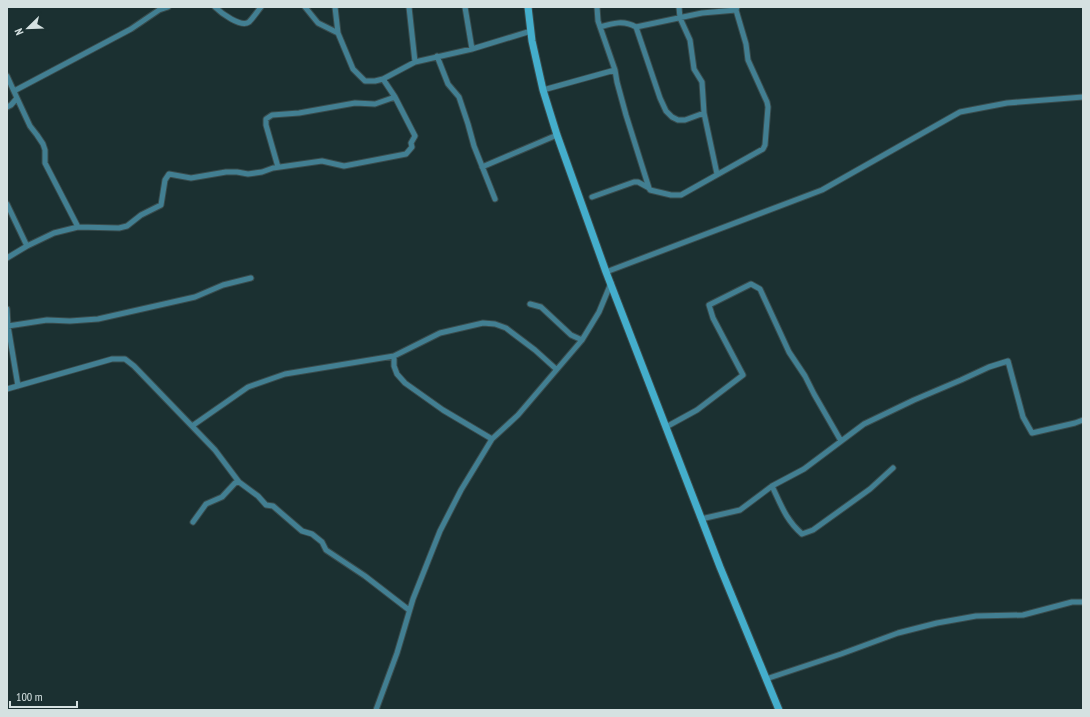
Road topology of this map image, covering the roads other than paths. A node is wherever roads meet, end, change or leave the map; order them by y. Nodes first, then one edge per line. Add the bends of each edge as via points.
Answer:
1 (168, 7) edge
2 (216, 7) edge
3 (261, 7) edge
4 (305, 7) edge
5 (335, 7) edge
6 (409, 7) edge
7 (465, 7) edge
8 (528, 7) edge
9 (597, 7) edge
10 (679, 7) edge
11 (159, 8) edge
12 (737, 9) edge
13 (680, 18) junction
14 (600, 26) junction
15 (636, 27) junction
16 (530, 31) junction
17 (338, 33) junction
18 (472, 49) junction
19 (437, 56) junction
20 (415, 62) junction
21 (615, 70) junction
22 (7, 76) edge
23 (383, 79) junction
24 (543, 90) junction
25 (14, 91) junction
26 (395, 97) junction
27 (1083, 97) edge
28 (17, 98) junction
29 (7, 107) edge
30 (704, 112) junction
31 (557, 135) junction
32 (278, 167) junction
33 (482, 167) junction
34 (717, 174) junction
35 (649, 188) junction
36 (592, 197) dead end
37 (495, 199) dead end
38 (7, 204) edge
39 (78, 227) junction
40 (27, 246) junction
41 (7, 258) edge
42 (606, 272) junction
43 (252, 278) dead end
44 (610, 283) junction
45 (530, 304) dead end
46 (7, 309) edge
47 (8, 326) junction
48 (582, 340) junction
49 (394, 356) junction
50 (556, 369) junction
51 (18, 386) junction
52 (7, 390) edge
53 (1083, 420) edge
54 (192, 426) junction
55 (666, 427) junction
56 (492, 440) junction
57 (841, 441) junction
58 (893, 468) dead end
59 (239, 482) junction
60 (772, 486) junction
61 (701, 519) junction
62 (193, 522) dead end
63 (1083, 602) edge
64 (409, 610) junction
65 (766, 679) junction
66 (376, 710) edge
67 (779, 710) edge

1 - 11 street
2 - 3 street via 244,24
4 - 17 street via 318,23
5 - 17 street
6 - 20 street
7 - 18 street
8 - 16 main road
9 - 14 street
10 - 13 street
11 - 25 street via 131,29
12 - 13 street
12 - 34 street via 748,60 767,102 765,145 760,151
13 - 15 street
13 - 30 street via 690,40 694,69 702,82
14 - 15 street via 624,23
14 - 21 street
15 - 30 street via 666,111 678,120 685,120
16 - 18 street
16 - 24 main road
17 - 23 street via 358,75 366,81 375,82
18 - 19 street
19 - 20 street
19 - 33 street via 448,84 459,97
20 - 23 street
21 - 24 street
21 - 35 street
22 - 25 street
23 - 26 street
24 - 31 main road
25 - 28 street
26 - 32 street via 375,104 355,103 268,117 266,125
26 - 32 street via 415,136 412,147 406,154 344,166 322,161
27 - 42 street via 1007,103 960,112 822,190
28 - 29 street
28 - 39 street via 30,126 38,135 45,150 45,164
30 - 34 street
31 - 33 street
31 - 42 main road
32 - 39 street via 248,174 226,172 191,178 169,174 165,180 161,204 127,226
33 - 37 street
34 - 35 street via 681,195 676,196
35 - 36 street via 634,182
38 - 40 street
39 - 40 street via 54,233
40 - 41 street
42 - 44 main road
43 - 47 street via 223,285 195,297 98,319 70,322 47,320
44 - 48 street via 599,312
44 - 55 main road
45 - 48 street via 541,307 571,335
46 - 47 street
47 - 51 street
48 - 50 street
49 - 50 street via 440,333 483,323 506,328
49 - 54 street via 285,374 256,384
49 - 56 street via 397,374 405,383 422,397
50 - 56 street via 518,415
51 - 52 street
51 - 54 street via 112,358 125,359
53 - 57 street via 1032,433 1023,417 1008,361 988,367 914,400 864,424
54 - 59 street via 216,450
55 - 57 street via 697,410 743,375 713,318 709,305 750,284 760,289 789,352
55 - 61 main road
56 - 64 street via 461,490 440,531
57 - 60 street via 804,469
58 - 60 street via 870,489 814,530 802,534 787,518
59 - 62 street via 222,497 206,504
59 - 64 street via 266,505 273,506 302,530 312,534 322,542 326,550
60 - 61 street via 740,510
61 - 65 main road
63 - 65 street via 1072,602 1023,615 976,616 930,624
64 - 66 street via 397,654
65 - 67 main road

